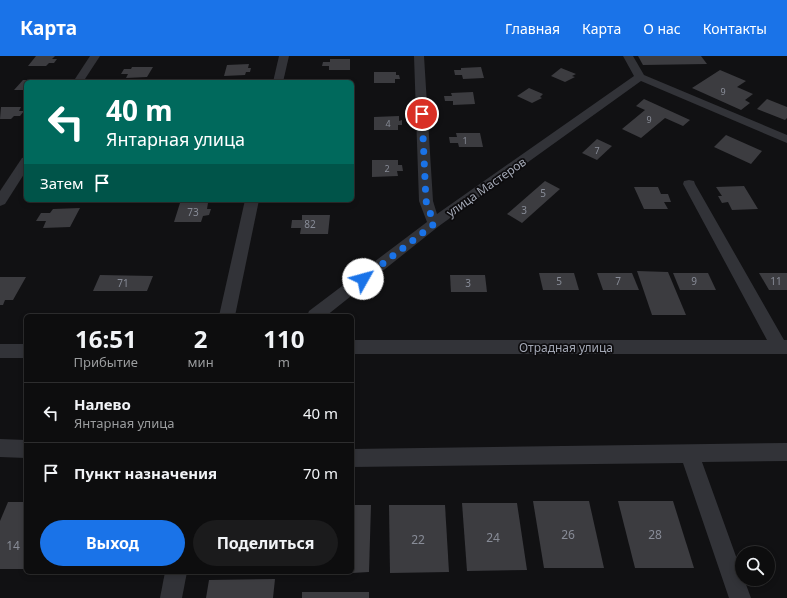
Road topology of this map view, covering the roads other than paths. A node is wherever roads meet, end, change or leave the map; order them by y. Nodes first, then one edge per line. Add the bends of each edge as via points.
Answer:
1 (95, 56) edge
2 (284, 56) edge
3 (419, 56) edge
4 (628, 56) edge
5 (640, 77) junction
6 (79, 80) edge
7 (278, 80) edge
8 (787, 139) edge
9 (24, 164) edge
10 (689, 184) dead end
11 (0, 201) edge
12 (252, 202) edge
13 (434, 224) junction
14 (226, 314) edge
15 (318, 314) edge
16 (354, 347) edge
17 (783, 347) edge
18 (0, 351) edge
19 (24, 351) edge
20 (0, 448) edge
21 (24, 449) edge
22 (787, 452) edge
23 (690, 454) junction
24 (354, 458) edge
25 (176, 574) edge
26 (171, 598) edge
27 (740, 598) edge

1 - 6 street
2 - 7 street
3 - 13 street via 426,201
4 - 5 street
5 - 8 street
5 - 13 street, улица Мастеров
9 - 11 street
10 - 17 street, Отрадная улица
12 - 14 street
13 - 15 street, улица Мастеров
16 - 17 street, Отрадная улица
18 - 19 street
20 - 21 street
22 - 23 street
23 - 24 street
23 - 27 street
25 - 26 street

